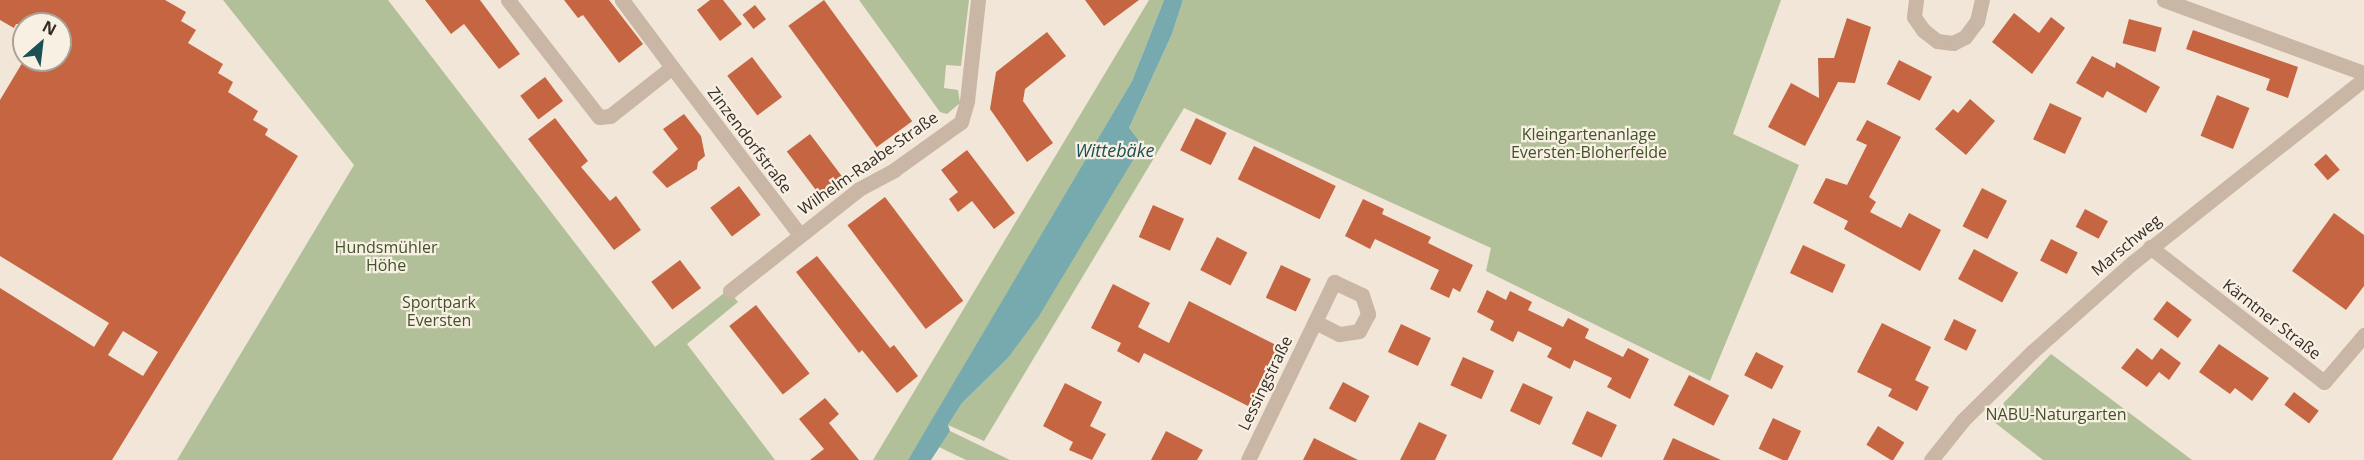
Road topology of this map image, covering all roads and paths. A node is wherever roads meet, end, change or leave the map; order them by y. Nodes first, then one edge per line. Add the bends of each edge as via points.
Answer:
1 (508, 0) edge
2 (622, 0) edge
3 (978, 0) edge
4 (1916, 0) edge
5 (1982, 0) edge
6 (2164, 0) edge
7 (672, 67) junction
8 (2364, 73) edge
9 (2364, 79) edge
10 (799, 234) junction
11 (2150, 247) junction
12 (730, 291) dead end
13 (1315, 322) dead end
14 (2364, 335) edge
15 (1248, 460) edge
16 (1931, 460) edge

1 - 7 street via 599,117 610,116
2 - 7 street, Zinzendorfstraße
3 - 10 street, Wilhelm-Raabe-Straße via 967,101 961,122
4 - 5 street via 1914,17 1923,30 1937,41 1953,43 1965,37 1977,21
6 - 8 street
7 - 10 street, Zinzendorfstraße
9 - 11 street, Marschweg
10 - 12 street, Wilhelm-Raabe-Straße
11 - 14 street, Kärntner Straße via 2324,382
11 - 16 street, Marschweg via 2039,345 1963,420
13 - 15 street, Lessingstraße

